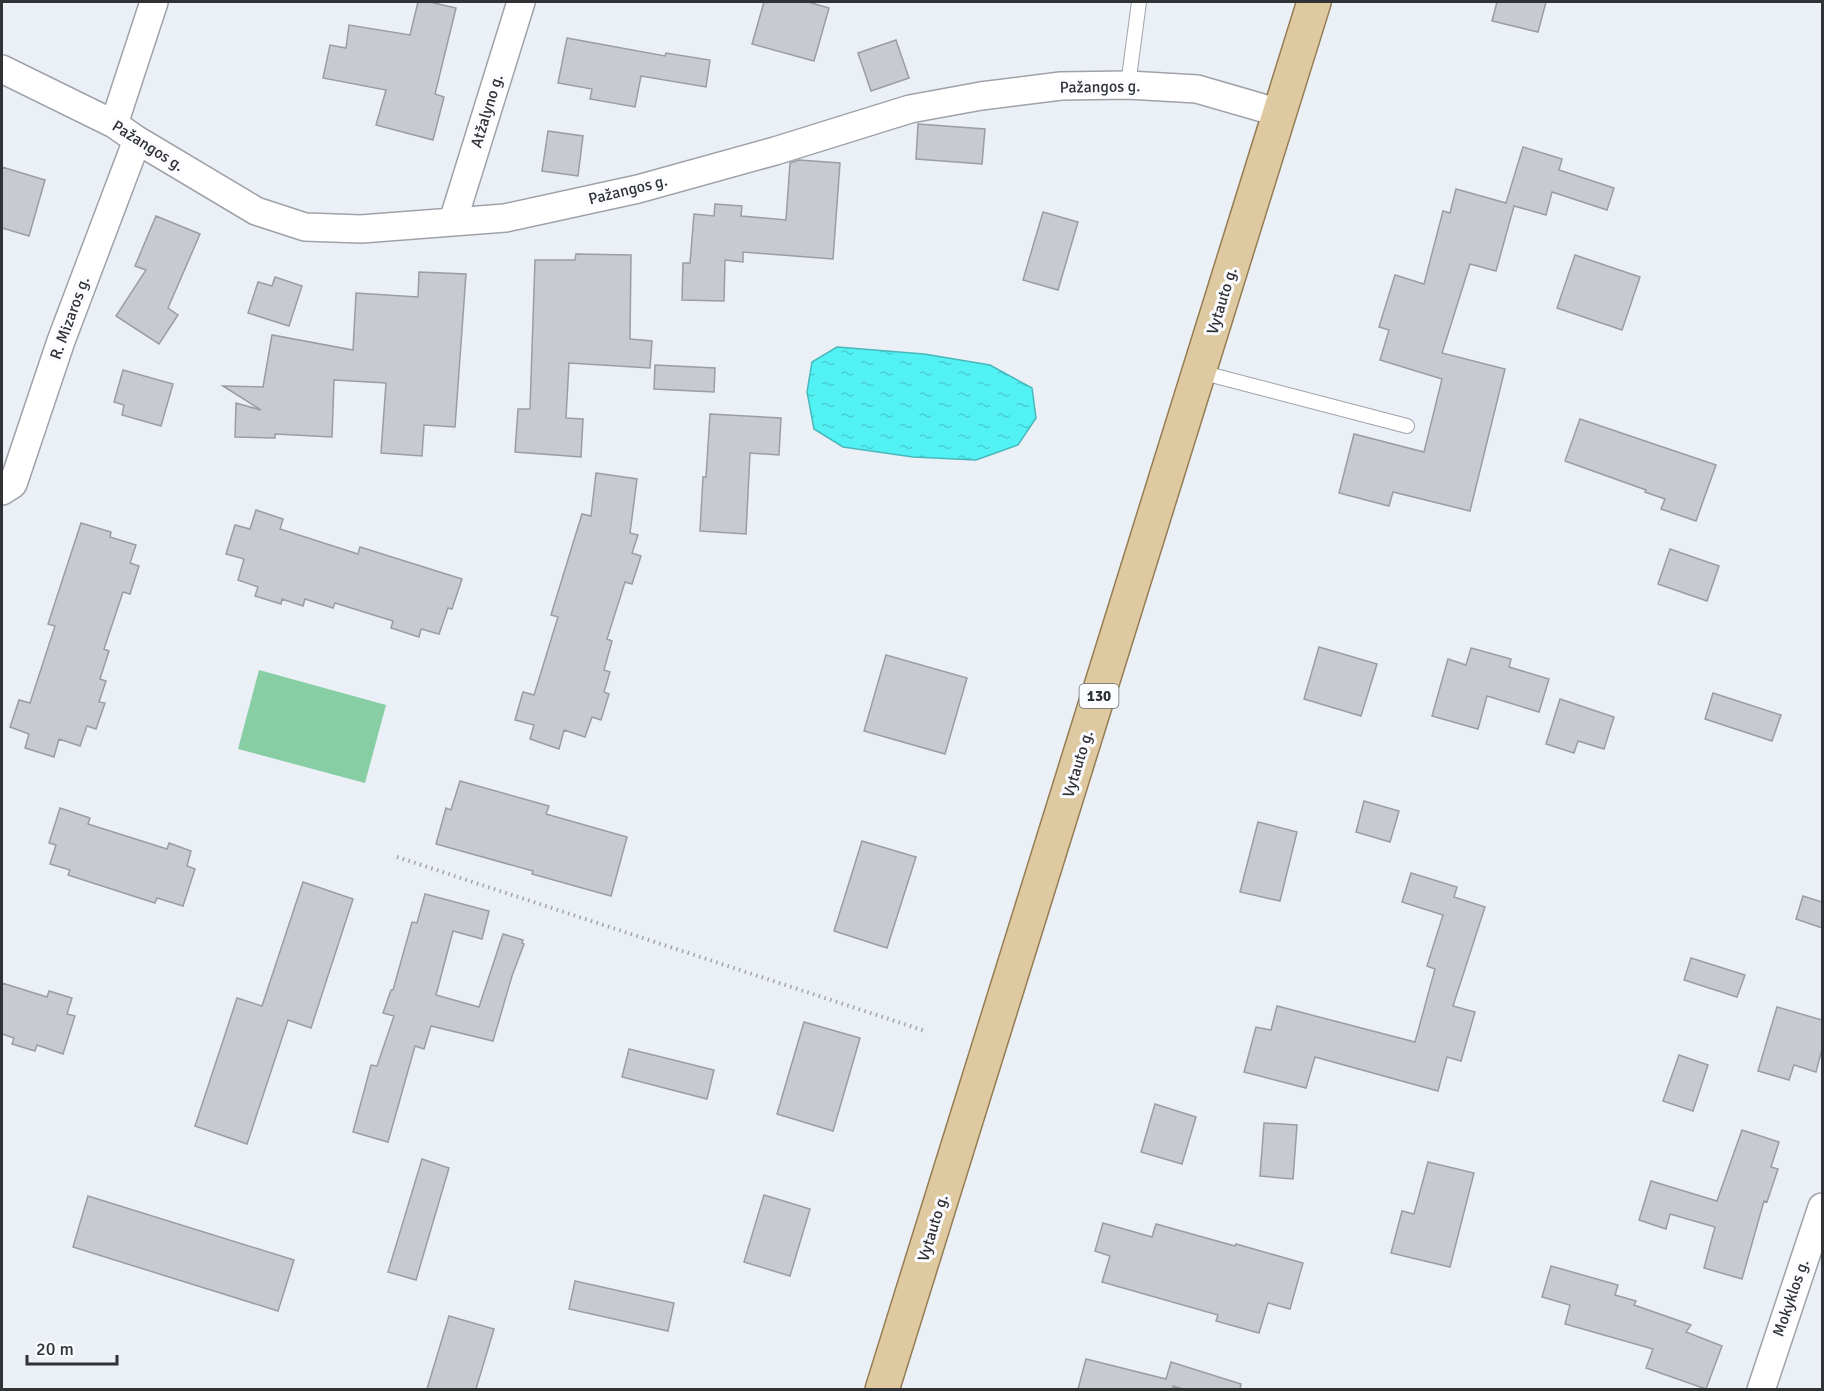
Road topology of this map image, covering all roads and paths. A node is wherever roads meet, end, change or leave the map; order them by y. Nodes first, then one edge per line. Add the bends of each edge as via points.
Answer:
1 (154, 2) edge
2 (521, 2) edge
3 (1139, 2) edge
4 (1314, 2) edge
5 (2, 69) edge
6 (1128, 85) junction
7 (1280, 113) junction
8 (114, 124) junction
9 (137, 140) junction
10 (453, 221) junction
11 (1200, 372) junction
12 (1407, 426) dead end
13 (2, 491) edge
14 (397, 857) dead end
15 (925, 1031) dead end
16 (1822, 1207) edge
17 (882, 1389) edge
18 (1761, 1389) edge

1 - 8 street
2 - 10 street, Atžalyno g.
3 - 6 lane
4 - 7 main road, Vytauto g. / 130
5 - 8 street, Pažangos g.
6 - 7 street, Pažangos g. via 1197,89
6 - 10 street, Pažangos g. via 1061,86 910,109 638,189 505,218
7 - 11 main road, Vytauto g. / 130
8 - 9 street, Pažangos g.
9 - 10 street, Pažangos g. via 256,211 305,226 361,229
9 - 13 street, R. Mizaros g. via 61,341 13,484
11 - 12 lane
11 - 17 main road, Vytauto g. / 130
14 - 15 path
16 - 18 street, Mokyklos g.

